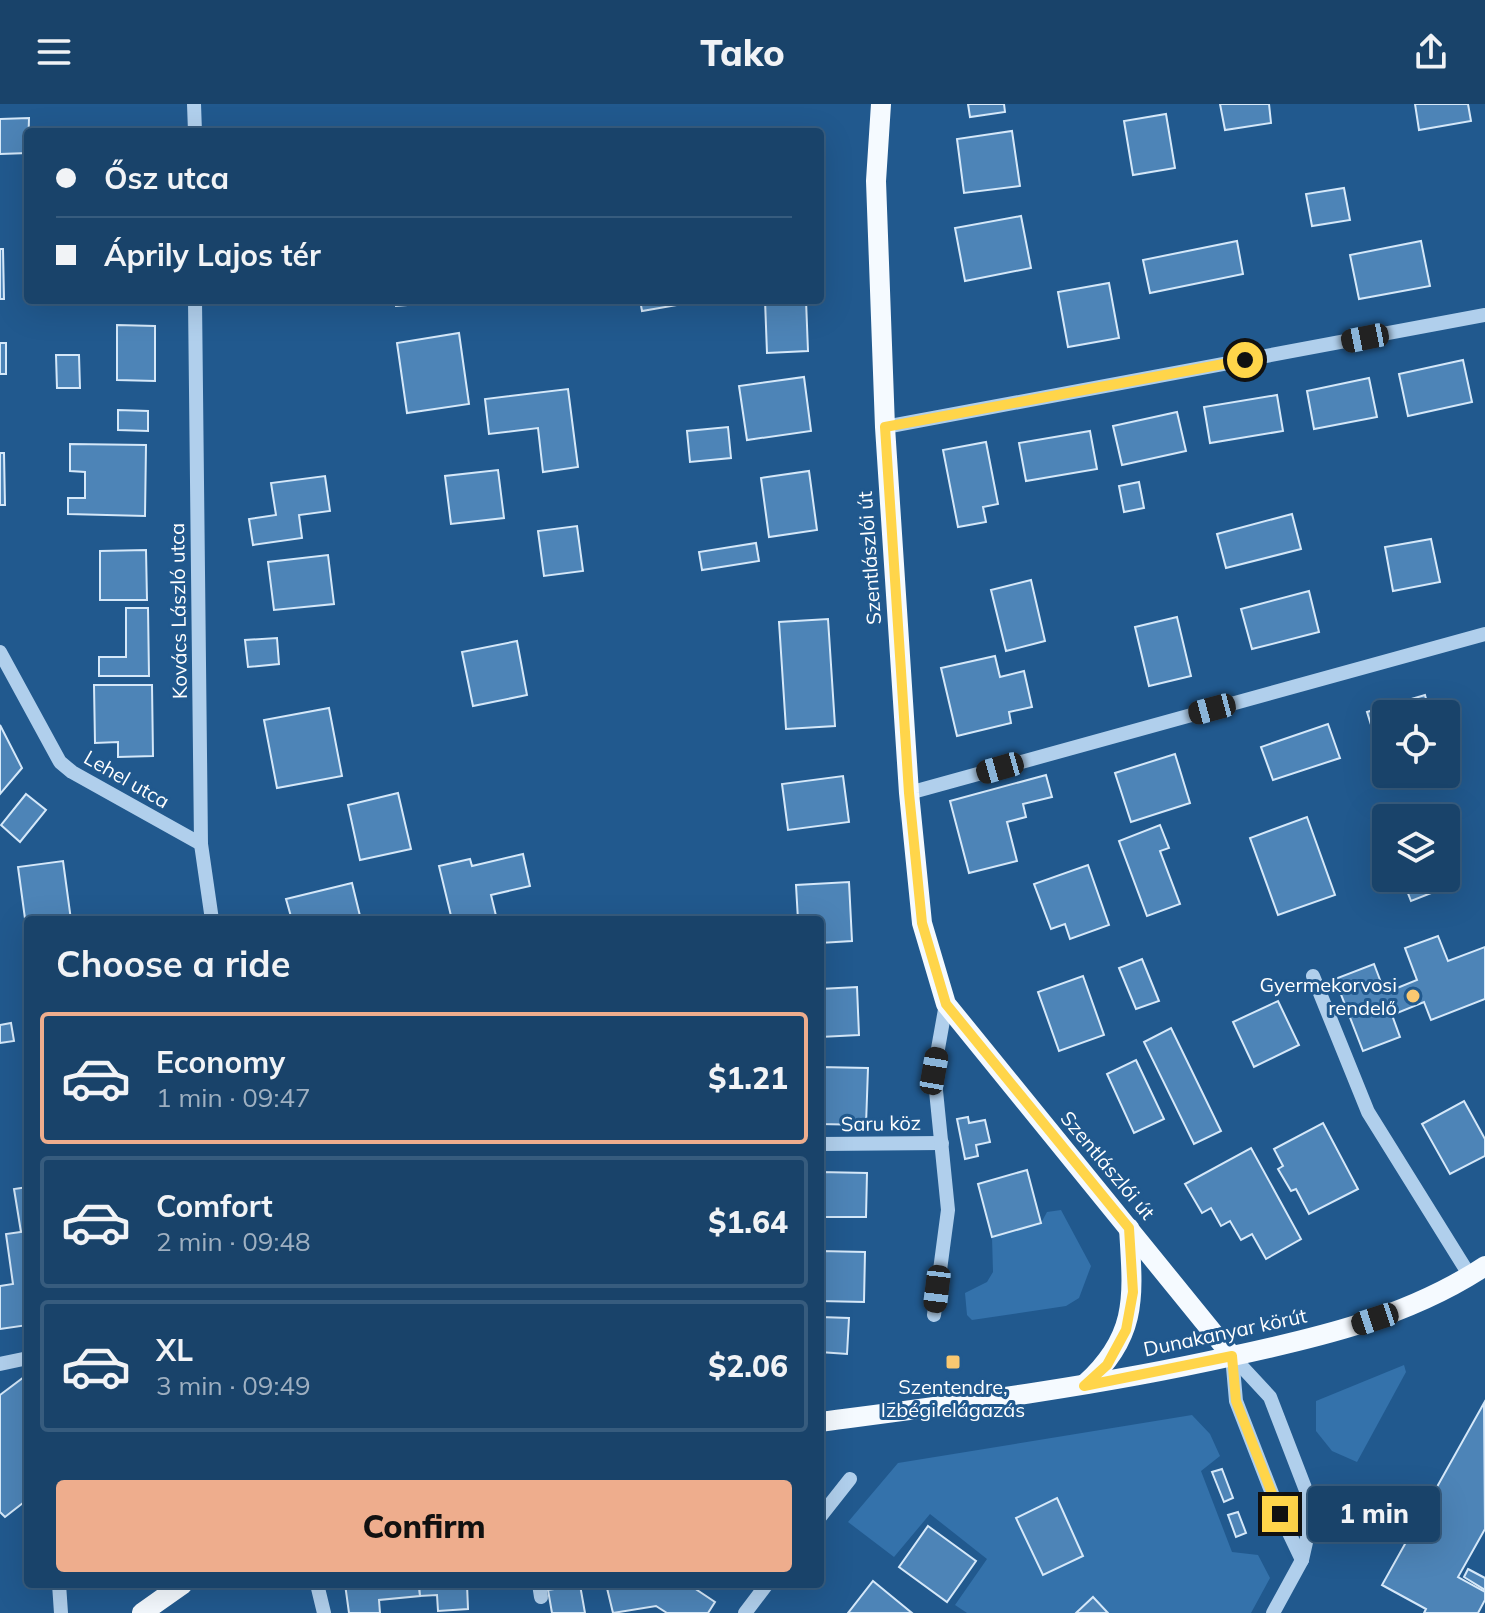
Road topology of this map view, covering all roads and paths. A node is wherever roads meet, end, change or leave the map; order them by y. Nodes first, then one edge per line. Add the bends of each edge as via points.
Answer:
1 (194, 104) edge
2 (881, 104) edge
3 (195, 128) edge
4 (195, 304) edge
5 (1485, 315) edge
6 (885, 427) junction
7 (1485, 634) edge
8 (0, 652) edge
9 (909, 793) junction
10 (201, 844) junction
11 (211, 916) edge
12 (1313, 976) dead end
13 (946, 1004) junction
14 (942, 1143) junction
15 (824, 1144) edge
16 (1129, 1228) junction
17 (1477, 1271) edge
18 (934, 1315) dead end
19 (1232, 1356) junction
20 (24, 1359) edge
21 (0, 1364) edge
22 (1084, 1386) junction
23 (824, 1421) edge
24 (850, 1479) dead end
25 (824, 1512) edge
26 (1299, 1564) junction
27 (59, 1588) edge
28 (177, 1588) edge
29 (318, 1588) edge
30 (764, 1588) edge
31 (61, 1613) edge
32 (142, 1613) edge
33 (324, 1613) edge
34 (745, 1613) edge
35 (1273, 1613) edge

1 - 3 street
2 - 6 main road, Szentlászlói út via 876,181
4 - 10 street, Kovács László utca
5 - 6 street
6 - 9 main road, Szentlászlói út
7 - 9 street
8 - 10 street, Lehel utca via 60,762
9 - 13 main road, Szentlászlói út via 922,923
10 - 11 street, Kovács László utca
12 - 17 street via 1368,1112
13 - 14 street, Szentlászlói út via 934,1071
13 - 16 main road, Szentlászlói út
14 - 15 street, Saru köz
14 - 18 street, Szentlászlói út via 948,1210
16 - 19 main road, Szentlászlói út
16 - 22 main road via 1133,1292 1126,1330 1107,1365
17 - 19 main road, Dunakanyar körút via 1375,1319
19 - 22 main road, Dunakanyar körút
19 - 26 street via 1236,1401
19 - 26 street via 1270,1397 1307,1493 1309,1529
20 - 21 street
22 - 23 main road, Dunakanyar körút
24 - 25 street
26 - 35 street
27 - 31 street
28 - 32 main road
29 - 33 street
30 - 34 street

